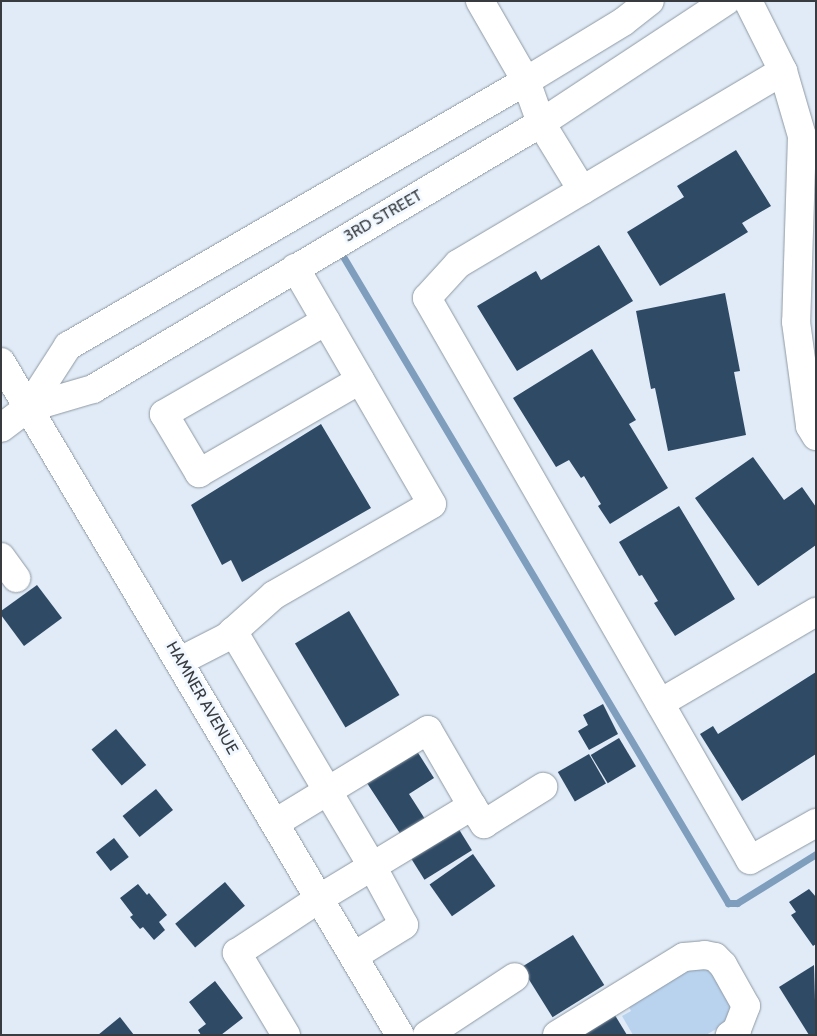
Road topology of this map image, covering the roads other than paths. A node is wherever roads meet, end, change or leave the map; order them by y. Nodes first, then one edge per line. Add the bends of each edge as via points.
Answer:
1 (480, 1) edge
2 (650, 1) edge
3 (726, 1) edge
4 (748, 1) edge
5 (783, 71) junction
6 (526, 81) junction
7 (541, 123) junction
8 (582, 190) junction
9 (295, 268) junction
10 (326, 321) junction
11 (1, 362) edge
12 (360, 380) junction
13 (28, 408) junction
14 (1, 428) edge
15 (816, 436) edge
16 (816, 612) edge
17 (233, 631) junction
18 (180, 661) junction
19 (660, 703) junction
20 (543, 787) dead end
21 (327, 791) junction
22 (472, 806) junction
23 (816, 822) edge
24 (275, 823) junction
25 (372, 866) junction
26 (320, 898) junction
27 (354, 956) junction
28 (515, 977) dead end
29 (286, 1035) edge
30 (400, 1035) edge
31 (428, 1035) edge
32 (556, 1035) edge
33 (730, 1035) edge

1 - 6 street
2 - 6 street, 3RD STREET via 623,22
3 - 7 street, 3RD STREET
4 - 5 street
5 - 8 street
5 - 15 street via 802,136 796,322 810,426
6 - 7 street
6 - 13 street, 3RD STREET via 68,346
7 - 8 street
7 - 9 street, 3RD STREET
8 - 19 street via 458,264 427,298
9 - 10 street
9 - 13 street, 3RD STREET via 93,389
10 - 12 street
10 - 12 street via 164,414 199,473
11 - 13 street, HAMNER AVENUE
12 - 17 street via 432,504 274,595
13 - 14 street, 3RD STREET
13 - 18 street, HAMNER AVENUE
16 - 19 street
17 - 18 street
17 - 21 street
18 - 24 street, HAMNER AVENUE
19 - 23 street via 750,860
20 - 22 street via 484,824
21 - 22 street via 428,730
21 - 24 street
21 - 25 street
22 - 25 street
24 - 26 street, HAMNER AVENUE
25 - 26 street
25 - 27 street via 404,925
26 - 27 street, HAMNER AVENUE
26 - 29 street via 237,953
27 - 30 street, HAMNER AVENUE
28 - 31 street
32 - 33 street via 684,957 705,955 723,965 746,1006 737,1030

